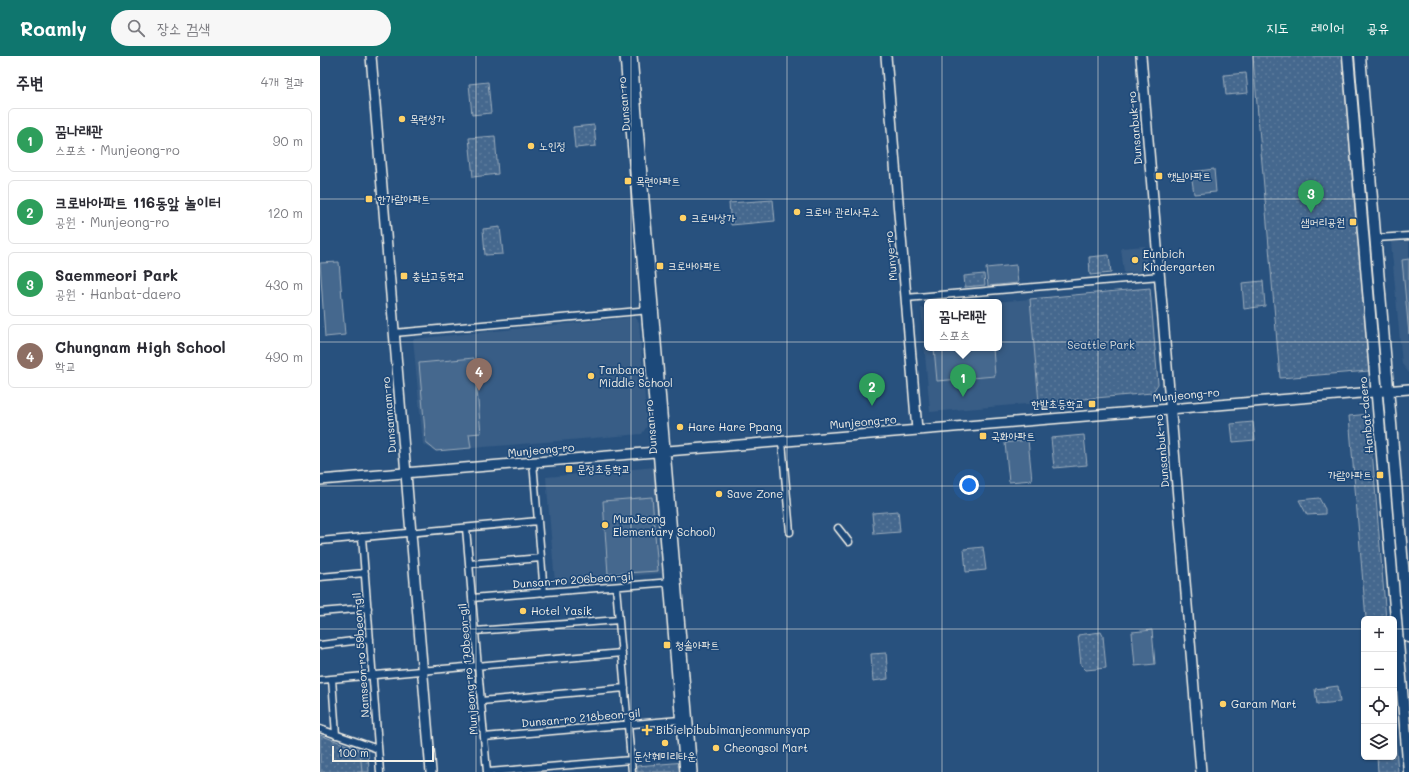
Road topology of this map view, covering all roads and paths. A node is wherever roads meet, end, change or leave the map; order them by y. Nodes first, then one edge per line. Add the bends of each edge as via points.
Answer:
1 (371, 56) edge
2 (625, 56) edge
3 (632, 56) edge
4 (886, 56) edge
5 (1141, 56) edge
6 (1348, 56) edge
7 (1360, 56) edge
8 (1409, 236) edge
9 (1376, 238) junction
10 (1160, 276) junction
11 (906, 298) junction
12 (650, 310) junction
13 (394, 333) junction
14 (1409, 389) edge
15 (1389, 390) junction
16 (1376, 391) junction
17 (1171, 408) junction
18 (917, 430) junction
19 (782, 441) junction
20 (661, 451) junction
21 (533, 462) junction
22 (406, 473) junction
23 (320, 480) edge
24 (538, 521) junction
25 (466, 528) junction
26 (838, 528) dead end
27 (790, 532) dead end
28 (411, 533) junction
29 (362, 537) junction
30 (320, 541) edge
31 (849, 542) dead end
32 (541, 558) junction
33 (469, 564) junction
34 (365, 573) junction
35 (320, 577) edge
36 (672, 582) junction
37 (616, 587) junction
38 (544, 592) junction
39 (472, 598) junction
40 (368, 608) junction
41 (320, 612) edge
42 (619, 620) junction
43 (475, 630) junction
44 (1409, 638) edge
45 (370, 639) junction
46 (320, 645) edge
47 (622, 653) junction
48 (478, 666) junction
49 (423, 670) junction
50 (372, 675) junction
51 (332, 679) junction
52 (320, 680) edge
53 (625, 688) junction
54 (481, 701) junction
55 (680, 720) junction
56 (628, 724) junction
57 (320, 729) edge
58 (336, 735) junction
59 (484, 737) junction
60 (378, 749) junction
61 (631, 760) junction
62 (562, 769) edge
63 (380, 772) edge
64 (431, 772) edge
65 (488, 772) edge
66 (632, 772) edge
67 (685, 772) edge
68 (692, 772) edge
69 (1201, 772) edge
70 (1409, 772) edge

1 - 13 main road, Dunsannam-ro
2 - 12 main road, Dunsan-ro
3 - 12 main road, Dunsan-ro
4 - 11 main road, Munye-ro
5 - 10 main road, Dunsanbuk-ro
6 - 16 main road, Hanbat-daero
7 - 9 main road
8 - 9 street
9 - 15 main road
10 - 11 street
10 - 17 main road, Dunsanbuk-ro
11 - 18 main road, Munye-ro
12 - 13 street
12 - 20 main road, Dunsan-ro
13 - 22 main road, Dunsannam-ro
14 - 15 main road, Munjeong-ro
15 - 16 main road, Munjeong-ro
15 - 44 main road
16 - 17 main road, Munjeong-ro
16 - 70 main road, Hanbat-daero
17 - 18 main road, Munjeong-ro
17 - 69 main road, Dunsanbuk-ro
18 - 19 main road, Munjeong-ro
19 - 20 main road, Munjeong-ro
19 - 27 street
20 - 21 main road, Munjeong-ro
20 - 36 main road, Dunsan-ro
21 - 22 main road, Munjeong-ro
21 - 24 street
22 - 23 main road, Munjeong-ro
22 - 28 main road, Dunsannam-ro
24 - 25 street
24 - 32 street
25 - 28 street
25 - 33 street, Munjeong-ro 170beon-gil
26 - 31 street
28 - 29 street
28 - 49 main road, Dunsannam-ro
29 - 30 street
29 - 34 street, Namseon-ro 59beon-gil
32 - 33 street
32 - 38 street
33 - 39 street, Munjeong-ro 170beon-gil
34 - 35 street
34 - 40 street, Namseon-ro 59beon-gil
36 - 37 street, Dunsan-ro 206beon-gil
36 - 55 main road, Dunsan-ro
36 - 68 main road, Dunsan-ro
37 - 38 street, Dunsan-ro 206beon-gil
37 - 42 street
38 - 39 street, Dunsan-ro 206beon-gil
39 - 43 street, Munjeong-ro 170beon-gil
40 - 41 street
40 - 45 street, Namseon-ro 59beon-gil
42 - 43 street
42 - 47 street
43 - 48 street, Munjeong-ro 170beon-gil
45 - 46 street
45 - 50 street, Namseon-ro 59beon-gil
47 - 48 street
47 - 53 street
48 - 49 street
48 - 54 street, Munjeong-ro 170beon-gil
49 - 50 street
49 - 64 main road, Dunsannam-ro
50 - 51 street
50 - 60 street, Namseon-ro 59beon-gil
51 - 52 street
51 - 58 street
53 - 54 street
53 - 56 street
54 - 59 street, Munjeong-ro 170beon-gil
55 - 56 street, Dunsan-ro 218beon-gil
55 - 67 main road, Dunsan-ro
56 - 59 street, Dunsan-ro 218beon-gil
56 - 61 street
57 - 58 street
58 - 60 street
59 - 65 street, Munjeong-ro 170beon-gil
60 - 63 street, Namseon-ro 59beon-gil
61 - 62 street
61 - 66 street
62 - 65 street

